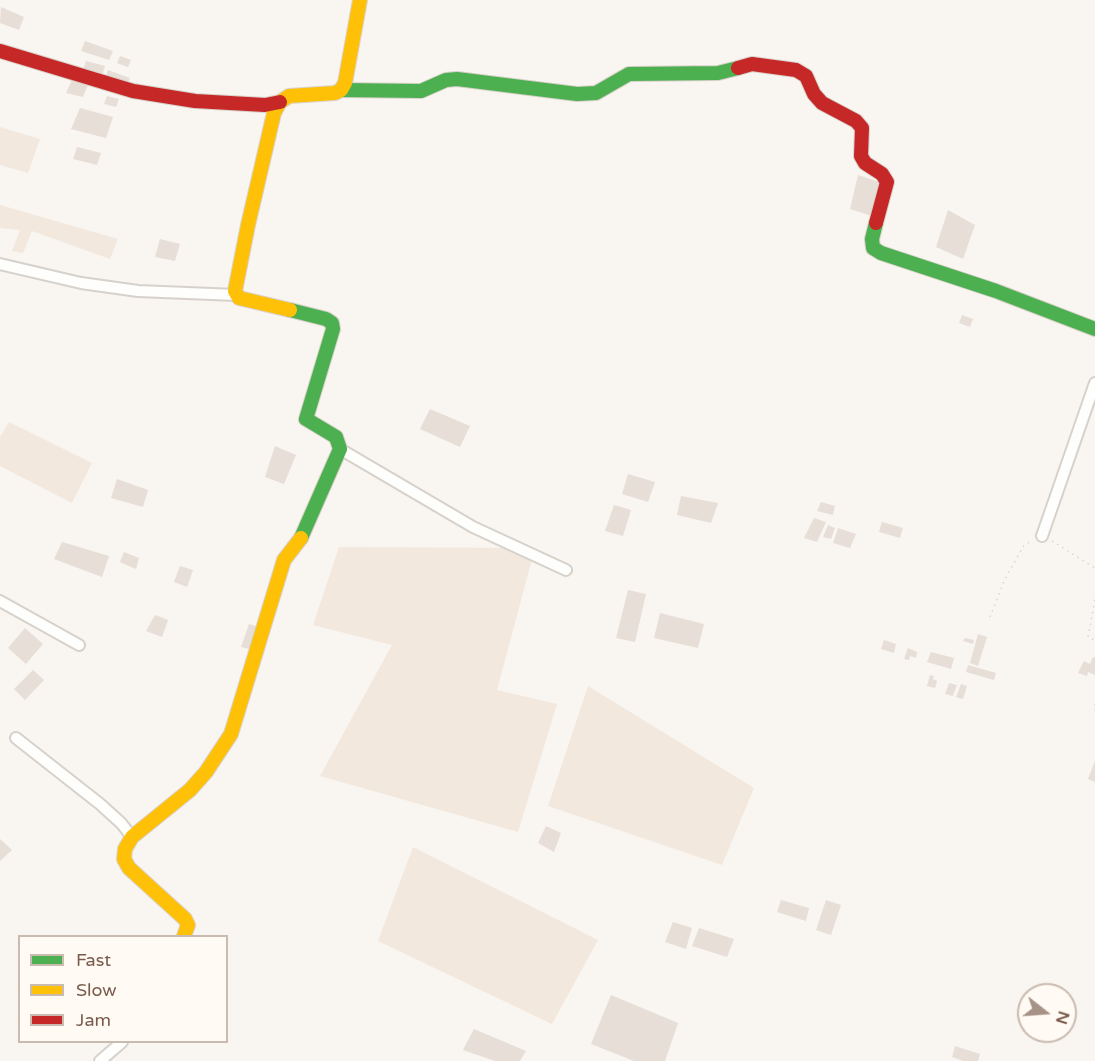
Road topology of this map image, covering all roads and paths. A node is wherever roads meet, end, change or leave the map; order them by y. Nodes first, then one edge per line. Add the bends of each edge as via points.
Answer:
1 (360, 0) edge
2 (0, 51) edge
3 (341, 90) junction
4 (280, 102) junction
5 (0, 264) edge
6 (236, 295) junction
7 (1095, 329) edge
8 (1095, 383) edge
9 (340, 449) junction
10 (1042, 536) junction
11 (1095, 568) edge
12 (566, 570) dead end
13 (1095, 600) edge
14 (0, 601) edge
15 (990, 617) dead end
16 (1095, 640) edge
17 (80, 645) dead end
18 (1095, 705) edge
19 (1095, 711) edge
20 (15, 738) dead end
21 (132, 837) junction
22 (184, 935) edge
23 (120, 1043) edge
24 (100, 1061) edge

1 - 3 street
2 - 4 street via 133,91 195,101 265,105
3 - 4 street via 290,96
3 - 7 street via 421,91 457,79 586,94 596,93 629,74 718,73 752,64 796,70 806,76 822,103 862,128 861,156 887,182 873,248
4 - 6 street via 273,113
5 - 6 street via 81,283 138,291
6 - 9 street via 332,323 306,419 336,436
8 - 10 street
9 - 12 street via 472,527
9 - 21 street via 301,539 284,560 231,734 190,790
10 - 11 path
10 - 15 path via 1024,544
13 - 16 path via 1089,637
14 - 17 street
18 - 19 path
20 - 21 street via 100,804
21 - 22 street via 124,859 185,919 188,925
23 - 24 street

